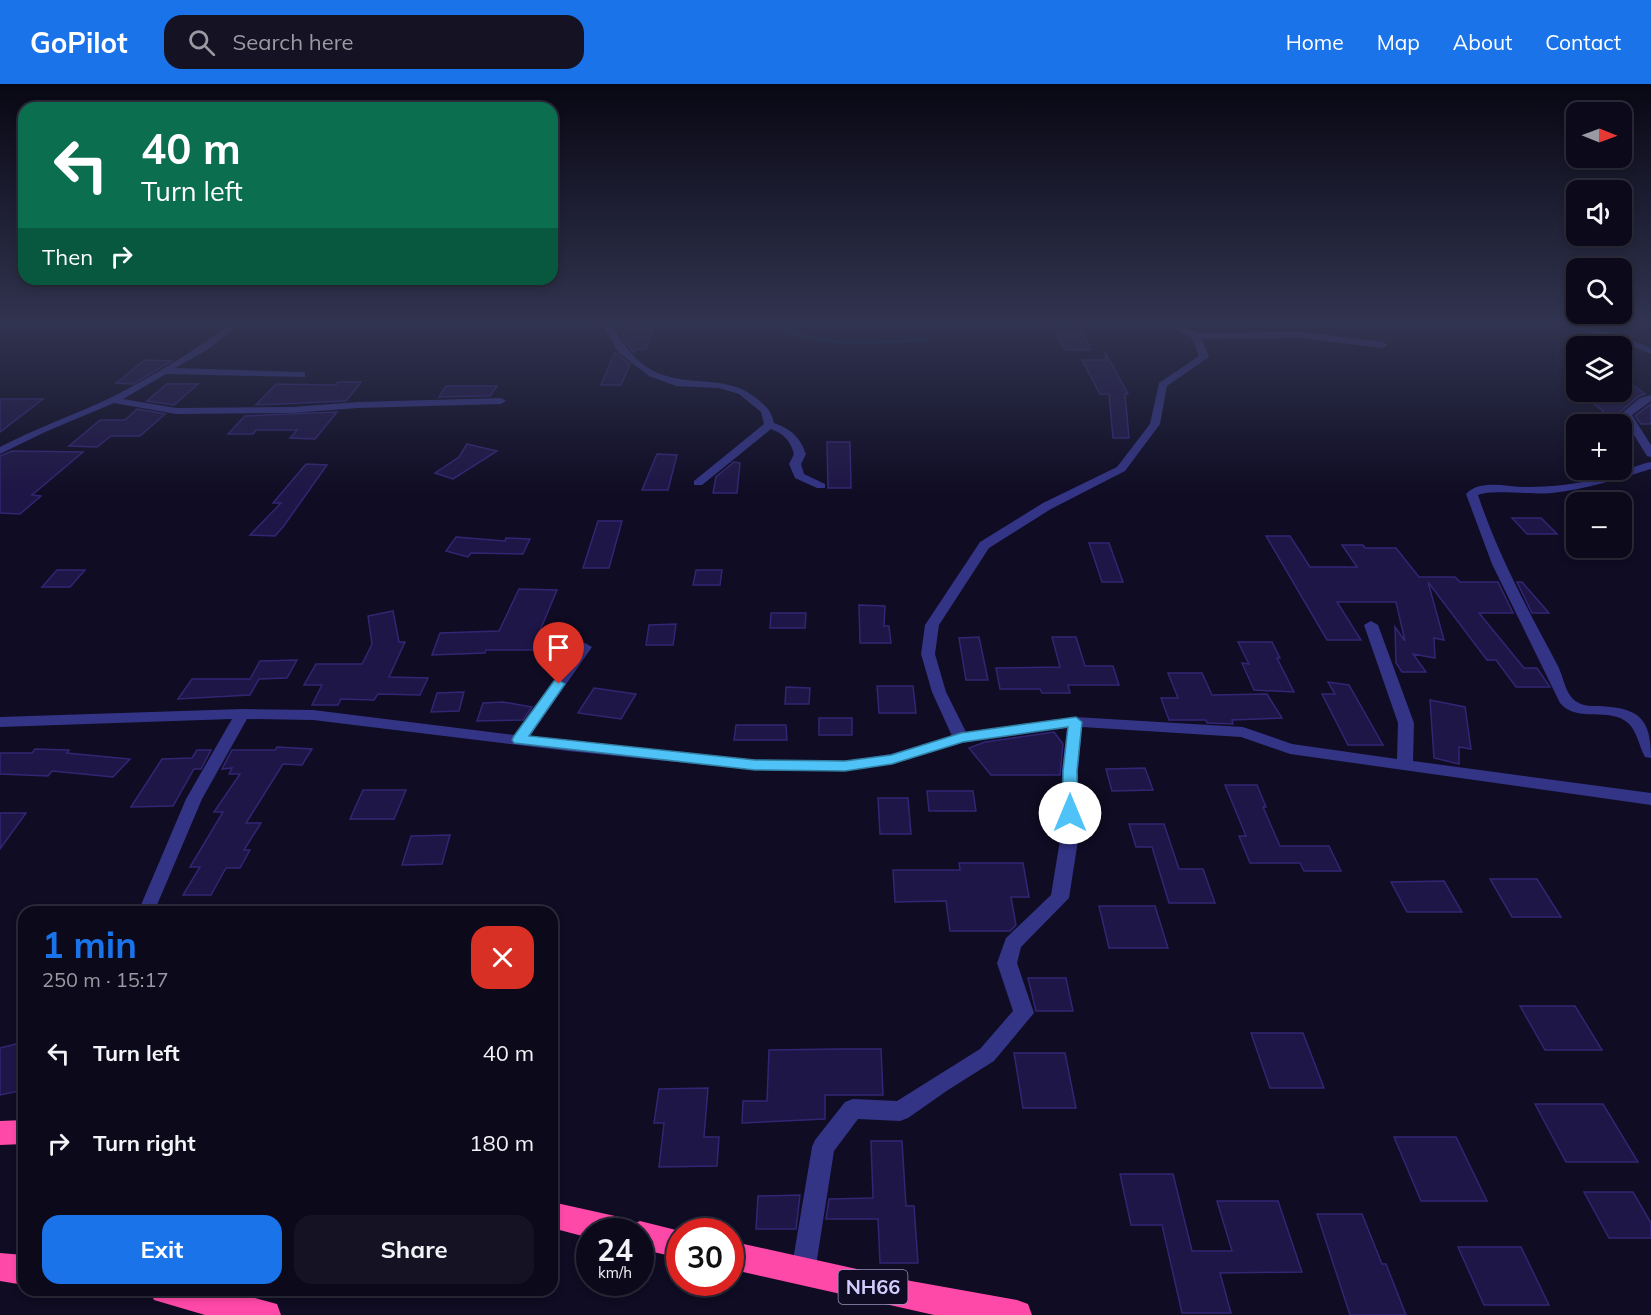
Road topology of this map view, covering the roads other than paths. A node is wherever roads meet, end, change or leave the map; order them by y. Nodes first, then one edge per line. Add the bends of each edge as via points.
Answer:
1 (147, 380) edge
2 (671, 380) edge
3 (1169, 380) edge
4 (1651, 398) edge
5 (113, 400) junction
6 (501, 401) dead end
7 (769, 425) junction
8 (0, 451) edge
9 (1651, 454) edge
10 (1651, 465) edge
11 (698, 483) dead end
12 (821, 486) dead end
13 (1371, 625) dead end
14 (585, 647) dead end
15 (242, 714) junction
16 (0, 722) edge
17 (1076, 722) junction
18 (961, 738) junction
19 (519, 740) junction
20 (1651, 753) edge
21 (1405, 765) junction
22 (1651, 799) edge
23 (148, 906) edge
24 (18, 1132) edge
25 (0, 1133) edge
26 (558, 1216) edge
27 (576, 1221) edge
28 (744, 1259) edge
29 (0, 1267) edge
30 (18, 1269) edge
31 (803, 1272) junction
32 (187, 1296) edge
33 (251, 1313) edge
34 (1017, 1315) edge

1 - 5 street
2 - 7 street via 719,385 743,392 766,411
3 - 18 street via 1162,385 1155,424 1121,469 1047,506 984,545 932,625 928,654 939,692
4 - 9 street via 1626,414
5 - 6 street via 176,411
5 - 8 street
7 - 11 street
7 - 12 street via 791,434 800,454 795,464 799,476
10 - 20 street via 1569,488 1483,490 1472,494 1507,587 1565,699 1571,706 1634,720
13 - 21 street via 1406,723
14 - 19 street
15 - 16 street
15 - 19 street via 313,715
15 - 23 street via 194,799
17 - 18 street
17 - 21 street via 1243,732 1290,750
17 - 31 street via 1070,771 1070,834 1060,898 1013,943 1007,963 1024,1013 987,1055 900,1111 853,1108 823,1147
18 - 19 street via 892,759 845,766 755,765
21 - 22 street
24 - 25 highway
26 - 27 highway
28 - 31 highway, NH66
29 - 30 highway
31 - 34 highway, NH66
32 - 33 highway

